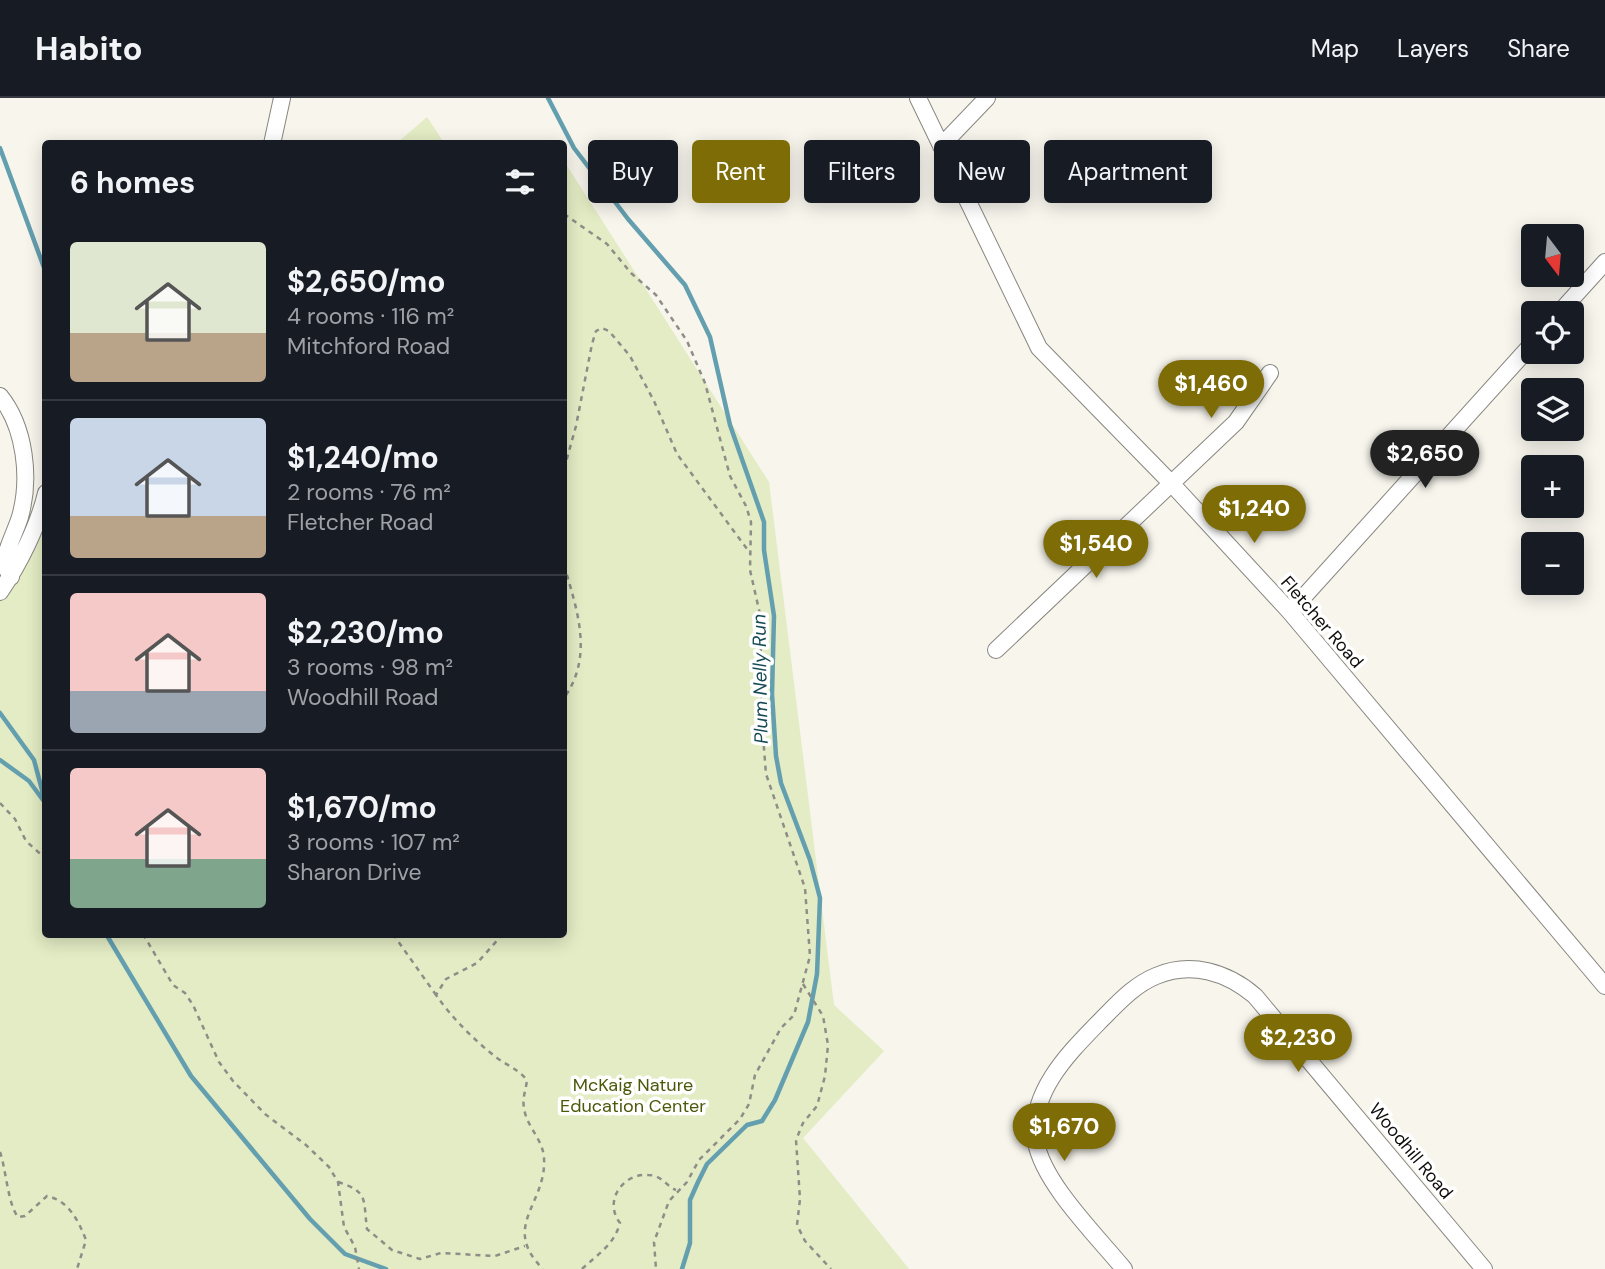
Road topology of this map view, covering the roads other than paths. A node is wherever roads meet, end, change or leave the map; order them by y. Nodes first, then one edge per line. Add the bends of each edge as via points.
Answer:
1 (282, 98) edge
2 (918, 98) edge
3 (987, 98) edge
4 (273, 140) edge
5 (938, 140) edge
6 (947, 140) edge
7 (969, 203) edge
8 (1605, 262) edge
9 (1570, 301) edge
10 (1521, 356) edge
11 (1270, 373) dead end
12 (0, 396) edge
13 (1171, 483) junction
14 (42, 509) edge
15 (11, 577) junction
16 (0, 592) edge
17 (1290, 612) junction
18 (996, 650) dead end
19 (1605, 986) edge
20 (1124, 1269) edge
21 (1484, 1269) edge

1 - 4 street
2 - 5 street, Fletcher Road
3 - 6 street
7 - 13 street, Fletcher Road via 1039,348
8 - 9 street
10 - 17 street
11 - 13 street via 1236,422
12 - 15 street via 16,419 23,452 21,514 4,564
13 - 17 street, Fletcher Road
13 - 18 street
14 - 15 street
15 - 16 street
17 - 19 street, Fletcher Road
20 - 21 street, Woodhill Road via 1041,1161 1036,1115 1053,1075 1128,993 1156,976 1189,970 1226,975 1255,996

